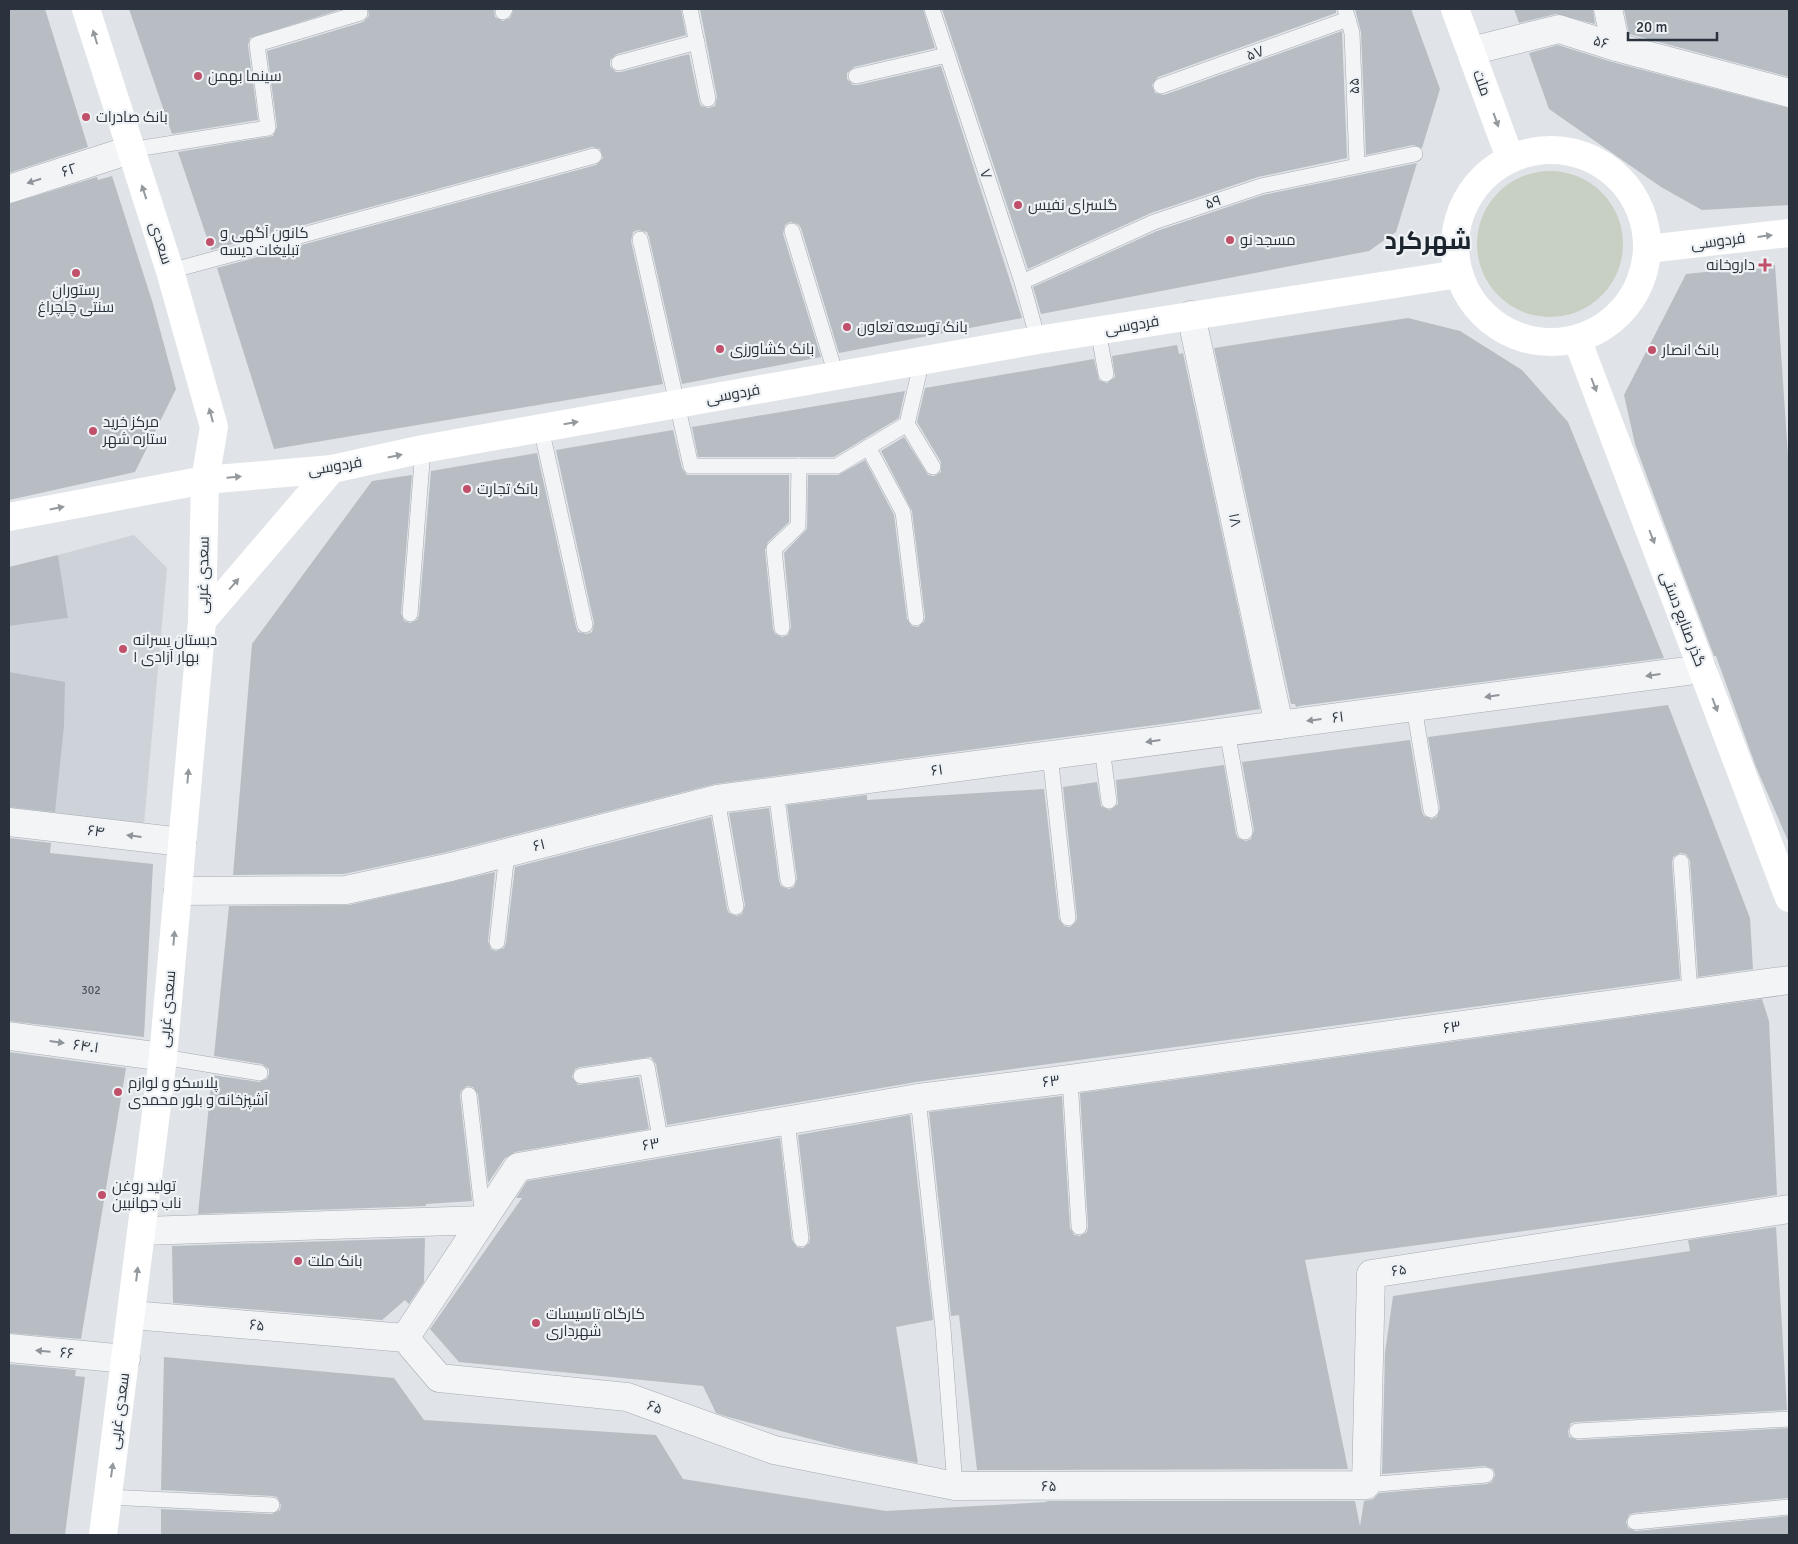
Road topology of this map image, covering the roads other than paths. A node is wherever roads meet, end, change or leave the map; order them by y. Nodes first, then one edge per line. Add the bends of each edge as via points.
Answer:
1 (86, 9) edge
2 (690, 9) edge
3 (932, 9) edge
4 (1455, 9) edge
5 (1608, 9) edge
6 (360, 13) dead end
7 (1347, 14) edge
8 (697, 42) junction
9 (1616, 47) junction
10 (1471, 52) junction
11 (947, 55) junction
12 (619, 63) dead end
13 (856, 76) dead end
14 (1161, 86) dead end
15 (1789, 93) edge
16 (708, 100) dead end
17 (130, 150) junction
18 (1415, 154) dead end
19 (594, 156) dead end
20 (1510, 158) junction
21 (1357, 165) junction
22 (9, 189) edge
23 (792, 231) dead end
24 (1789, 233) edge
25 (640, 239) dead end
26 (1648, 249) junction
27 (170, 271) junction
28 (1458, 274) junction
29 (1022, 282) junction
30 (1191, 315) junction
31 (1098, 330) junction
32 (1577, 339) junction
33 (1038, 340) junction
34 (922, 360) junction
35 (1106, 374) dead end
36 (836, 376) junction
37 (679, 404) junction
38 (907, 424) junction
39 (541, 428) junction
40 (868, 447) junction
41 (423, 449) junction
42 (799, 466) junction
43 (933, 467) dead end
44 (332, 469) junction
45 (205, 480) junction
46 (9, 517) edge
47 (410, 614) dead end
48 (916, 618) dead end
49 (202, 620) junction
50 (584, 625) dead end
51 (782, 628) dead end
52 (1702, 669) junction
53 (1414, 707) junction
54 (1279, 724) junction
55 (1227, 731) junction
56 (1102, 748) junction
57 (1050, 755) junction
58 (776, 791) junction
59 (717, 799) junction
60 (1109, 801) dead end
61 (1431, 810) dead end
62 (9, 822) edge
63 (1244, 832) dead end
64 (182, 842) junction
65 (507, 853) junction
66 (1781, 855) edge
67 (1681, 862) dead end
68 (788, 880) dead end
69 (178, 891) junction
70 (1789, 898) edge
71 (736, 907) dead end
72 (1068, 918) dead end
73 (497, 942) dead end
74 (1789, 980) edge
75 (1690, 994) junction
76 (9, 1036) edge
77 (163, 1057) junction
78 (260, 1073) dead end
79 (581, 1076) dead end
80 (1070, 1079) junction
81 (469, 1095) dead end
82 (918, 1098) junction
83 (787, 1121) junction
84 (661, 1143) junction
85 (1789, 1209) edge
86 (483, 1220) junction
87 (1079, 1227) dead end
88 (143, 1231) junction
89 (801, 1239) dead end
90 (132, 1315) junction
91 (405, 1338) junction
92 (9, 1348) edge
93 (126, 1359) junction
94 (1789, 1419) edge
95 (1577, 1432) dead end
96 (1486, 1475) dead end
97 (1366, 1485) junction
98 (955, 1486) junction
99 (108, 1497) junction
100 (272, 1505) dead end
101 (1789, 1508) edge
102 (1635, 1522) dead end
103 (103, 1535) edge

17 -> 1 main road, سعدی
2 - 8 lane
3 - 11 lane, ۷
4 - 10 main road, ملت
5 - 9 street
6 - 17 lane via 257,44 268,128
7 - 14 lane, ۵۷
7 - 21 lane, ۵۵ via 1352,33
8 - 12 lane
8 - 16 lane
9 - 10 street, ۵۶ via 1559,29
9 - 15 street, ۵۶
10 -> 20 main road, ملت
11 - 13 lane
11 - 29 lane, ۷
17 -> 22 street, ۶۲
27 -> 17 main road, سعدی
18 - 21 lane, ۵۹
19 - 27 lane
20 - 26 main road via 1542,149 1574,152 1604,165 1628,188 1643,217
20 - 28 main road via 1487,173 1469,194 1458,219 1454,246
21 - 29 lane, ۵۹ via 1261,186 1163,219
23 - 36 lane
26 -> 24 main road, فردوسی
25 - 37 lane
26 - 32 main road via 1644,273 1634,296 1619,314 1599,329
45 -> 27 main road, سعدی via 214,427
28 - 30 main road, فردوسی
28 - 32 main road via 1471,300 1492,322 1518,336 1547,342
29 - 33 lane, ۷
30 - 31 main road, فردوسی
30 - 54 street, ۱۸
31 - 33 main road, فردوسی
31 - 35 lane
32 -> 52 main road, گذر صنایع دستی
33 - 34 main road, فردوسی
34 - 36 main road, فردوسی
34 - 38 lane
36 - 37 main road, فردوسی
39 -> 37 main road, فردوسی
37 - 42 lane via 691,466
38 - 40 lane
38 - 43 lane
39 - 41 main road, فردوسی
39 - 50 lane
40 - 42 lane via 837,466
40 - 48 lane via 902,512
44 -> 41 main road, فردوسی
41 - 47 lane
42 - 51 lane via 798,526 774,549
45 -> 44 main road, فردوسی
49 -> 44 main road
46 -> 45 main road, فردوسی
45 - 49 main road, سعدی غربی
64 -> 49 main road, سعدی غربی
52 -> 53 street, ۶۱
52 -> 66 main road, گذر صنایع دستی
53 -> 54 street, ۶۱
53 - 61 lane
54 - 55 street, ۶۱
55 -> 56 street, ۶۱
55 - 63 lane
56 - 57 street, ۶۱
56 - 60 lane
57 - 58 street, ۶۱
57 - 72 lane
58 - 59 street, ۶۱
58 - 68 lane
59 - 65 street, ۶۱
59 - 71 lane
64 -> 62 street, ۶۴
64 - 69 main road, سعدی غربی
65 - 69 street, ۶۱ via 346,890
65 - 73 lane
66 - 70 main road, گذر صنایع دستی
67 - 75 lane
77 -> 69 main road, سعدی غربی
74 - 75 street, ۶۳
75 - 80 street, ۶۳
76 -> 77 street, ۶۴.۱
77 - 78 lane
77 - 88 main road, سعدی غربی
79 - 84 lane via 647,1066
80 - 82 street, ۶۳
80 - 87 lane
81 - 86 lane
82 - 83 street, ۶۳
82 - 98 lane via 943,1328
83 - 84 street, ۶۳
83 - 89 lane
84 - 86 street, ۶۳ via 518,1167
85 - 97 street, ۶۵ via 1371,1274
86 - 88 street
86 - 91 street, ۶۳
90 -> 88 main road, سعدی غربی
90 - 91 street, ۶۵
90 - 93 main road, سعدی غربی
91 - 98 street, ۶۵ via 439,1378 627,1397 774,1450
93 -> 92 street, ۶۶
99 -> 93 main road, سعدی غربی
94 - 95 lane
96 - 97 lane
97 - 98 street, ۶۵
99 - 100 lane
99 - 103 main road, سعدی غربی
101 - 102 lane

